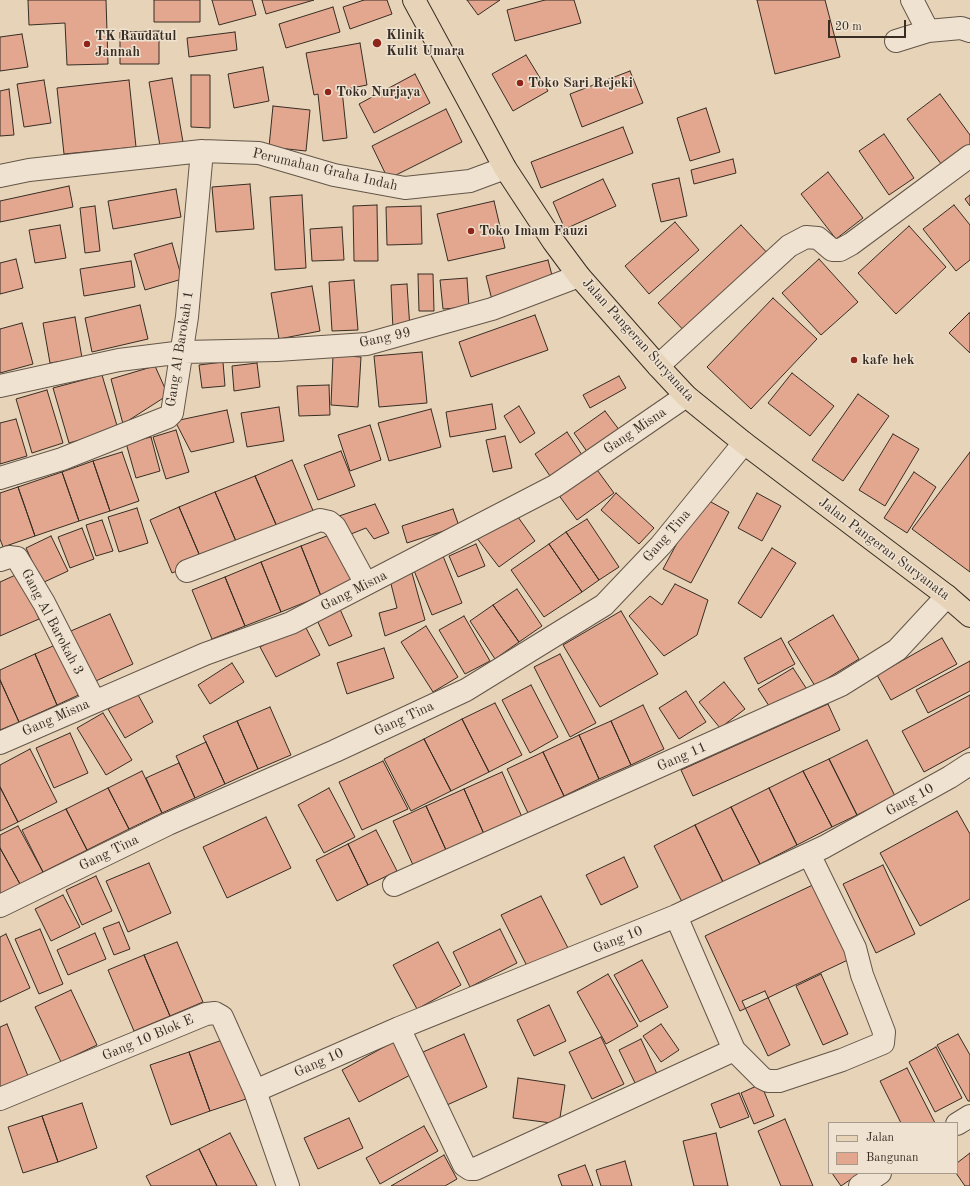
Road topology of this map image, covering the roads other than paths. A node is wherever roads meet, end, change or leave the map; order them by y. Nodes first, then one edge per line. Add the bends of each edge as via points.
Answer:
1 (415, 0) edge
2 (912, 0) edge
3 (928, 31) junction
4 (970, 31) edge
5 (896, 41) dead end
6 (202, 151) junction
7 (970, 156) edge
8 (505, 168) junction
9 (0, 176) edge
10 (579, 276) junction
11 (183, 352) junction
12 (658, 366) junction
13 (0, 386) edge
14 (686, 396) junction
15 (744, 443) junction
16 (0, 478) edge
17 (0, 560) edge
18 (187, 571) dead end
19 (366, 584) junction
20 (947, 596) junction
21 (968, 612) edge
22 (94, 701) junction
23 (0, 743) edge
24 (970, 764) edge
25 (809, 854) junction
26 (394, 885) dead end
27 (0, 906) edge
28 (676, 916) junction
29 (399, 1028) junction
30 (734, 1050) junction
31 (255, 1091) junction
32 (0, 1099) edge
33 (970, 1116) edge
34 (958, 1123) edge
35 (878, 1174) edge
36 (288, 1186) edge
37 (860, 1186) edge

1 - 8 main road, Jalan Pangeran Suryanata
2 - 3 street
3 - 4 street via 961,28
3 - 5 street
6 - 8 street, Perumahan Graha Indah via 259,153 334,175 405,188 470,181
6 - 9 street, Perumahan Graha Indah via 28,170
6 - 11 street, Gang Al Barokah 1
7 - 12 street via 840,250 832,250 818,238 806,237 789,246
8 - 10 main road, Jalan Pangeran Suryanata
10 - 11 street, Gang 99 via 492,309 367,344 277,350
10 - 12 main road, Jalan Pangeran Suryanata
11 - 13 street, Gang 99 via 119,360
11 - 16 street, Gang Al Barokah 1 via 172,413 168,416 62,459
12 - 14 main road, Jalan Pangeran Suryanata
14 - 15 main road, Jalan Pangeran Suryanata
14 - 19 street, Gang Misna via 555,486
15 - 20 main road, Jalan Pangeran Suryanata
15 - 27 street, Gang Tina via 661,545 604,605 466,690 168,824
17 - 22 street, Gang Al Barokah 3 via 8,557 17,558 44,603
18 - 19 street via 320,520 335,527
19 - 22 street, Gang Misna via 291,623 205,654
20 - 21 main road, Jalan Pangeran Suryanata
20 - 26 street, Gang 11 via 897,650 842,685
22 - 23 street, Gang Misna
24 - 25 street, Gang 10 via 950,778
25 - 28 street, Gang 10
25 - 30 street via 855,948 862,975 884,1032 883,1043 779,1082 762,1078
28 - 29 street, Gang 10
28 - 30 street
29 - 30 street via 464,1165 470,1169
29 - 31 street, Gang 10
31 - 32 street, Gang 10 Blok E via 222,1017 215,1013 206,1014
31 - 36 street
33 - 34 street
35 - 37 street

